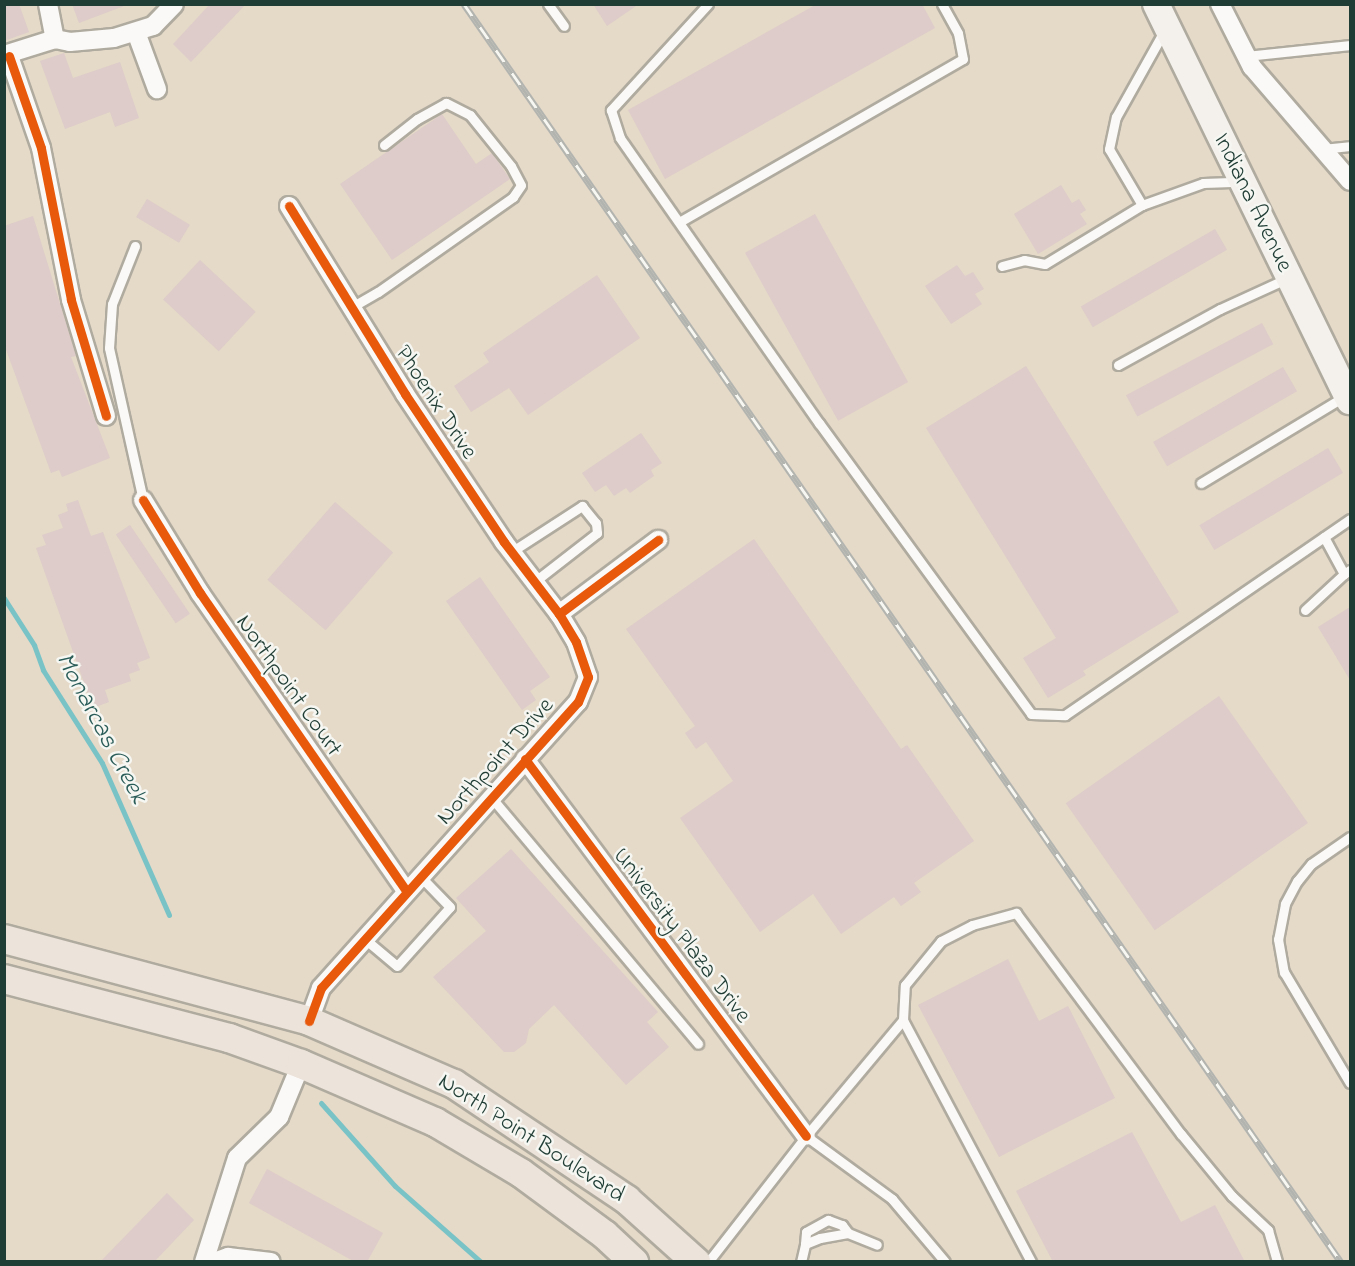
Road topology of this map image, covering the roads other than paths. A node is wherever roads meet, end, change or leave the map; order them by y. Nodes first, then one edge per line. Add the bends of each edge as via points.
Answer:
1 (48, 4) edge
2 (174, 4) edge
3 (549, 4) edge
4 (708, 4) edge
5 (942, 4) edge
6 (1220, 4) edge
7 (1161, 15) edge
8 (564, 26) dead end
9 (136, 32) junction
10 (55, 39) junction
11 (1350, 45) edge
12 (7, 56) edge
13 (1246, 56) junction
14 (156, 89) dead end
15 (384, 145) dead end
16 (1350, 146) edge
17 (1322, 149) junction
18 (1350, 181) edge
19 (1242, 182) junction
20 (1142, 205) junction
21 (289, 206) dead end
22 (681, 221) junction
23 (135, 246) dead end
24 (1002, 266) dead end
25 (1288, 278) junction
26 (350, 308) junction
27 (1118, 365) dead end
28 (1349, 398) edge
29 (106, 416) dead end
30 (1201, 483) dead end
31 (143, 500) joint
32 (1350, 519) edge
33 (1324, 537) junction
34 (658, 540) dead end
35 (511, 552) junction
36 (1347, 572) edge
37 (534, 582) junction
38 (1305, 610) dead end
39 (559, 614) junction
40 (525, 759) junction
41 (490, 797) junction
42 (1350, 837) edge
43 (420, 876) junction
44 (406, 891) junction
45 (4, 939) edge
46 (366, 940) junction
47 (4, 979) edge
48 (903, 1020) junction
49 (309, 1021) junction
50 (166, 1023) junction
51 (698, 1044) dead end
52 (301, 1064) junction
53 (1350, 1083) edge
54 (473, 1095) junction
55 (806, 1136) junction
56 (848, 1233) junction
57 (806, 1244) junction
58 (877, 1245) dead end
59 (204, 1262) edge
60 (214, 1262) edge
61 (271, 1262) edge
62 (633, 1262) edge
63 (696, 1262) edge
64 (708, 1262) edge
65 (801, 1262) edge
66 (945, 1262) edge
67 (1031, 1262) edge
68 (1277, 1262) edge

1 - 10 street
2 - 9 street via 153,26
3 - 8 lane
4 - 22 lane via 611,110 620,138
5 - 22 lane via 958,33 963,59
6 - 13 street
7 - 19 main road, Indiana Avenue
7 - 20 lane via 1116,117 1109,149
9 - 10 street via 70,42
9 - 14 street
10 - 12 street
11 - 13 lane
12 - 29 street via 41,148 71,300
13 - 17 street via 1265,84
15 - 26 lane via 417,119 446,103 470,114 512,166 521,185 513,197
16 - 17 lane
17 - 18 street
19 - 20 lane via 1203,183
19 - 25 main road, Indiana Avenue
20 - 24 lane via 1045,264 1023,260
21 - 26 street, Phoenix Drive
22 - 33 lane via 819,423 1031,714 1065,715
23 - 31 lane via 112,304 109,348
25 - 27 lane via 1220,309
25 - 28 main road, Indiana Avenue
26 - 35 street, Phoenix Drive
28 - 30 lane
31 - 44 street, Northpoint Court via 200,593
32 - 33 lane
33 - 36 lane
34 - 39 street
35 - 37 street, Phoenix Drive
35 - 37 lane via 582,506 596,523 597,533
36 - 38 lane
37 - 39 street, Phoenix Drive
39 - 40 street, Northpoint Drive via 576,642 588,677 578,702
40 - 41 street, Northpoint Drive
40 - 55 street, University Plaza Drive
41 - 43 street, Northpoint Drive
41 - 51 lane
42 - 53 lane via 1311,864 1297,881 1285,904 1278,939 1284,972
43 - 44 street, Northpoint Drive
43 - 46 lane via 450,907 397,966
44 - 46 street, Northpoint Drive
45 - 49 main road, North Point Boulevard
46 - 49 street, Northpoint Drive via 321,988
47 - 50 main road, North Point Boulevard
48 - 55 lane
48 - 67 lane
48 - 68 lane via 905,985 941,941 972,925 1016,913 1181,1134 1232,1196 1268,1230
49 - 50 main road via 291,1037 188,1011
49 - 54 main road, North Point Boulevard
50 - 52 main road, North Point Boulevard via 229,1038
52 - 54 main road via 319,1046 330,1043 453,1097
52 - 59 street via 279,1117 237,1158
52 - 62 main road, North Point Boulevard via 435,1122 520,1173 605,1235
54 - 63 main road, North Point Boulevard via 627,1200
55 - 64 lane
55 - 66 lane via 892,1199
56 - 57 lane
56 - 57 lane via 842,1225 828,1220 806,1232
56 - 58 lane
57 - 65 lane
60 - 61 street via 228,1257

